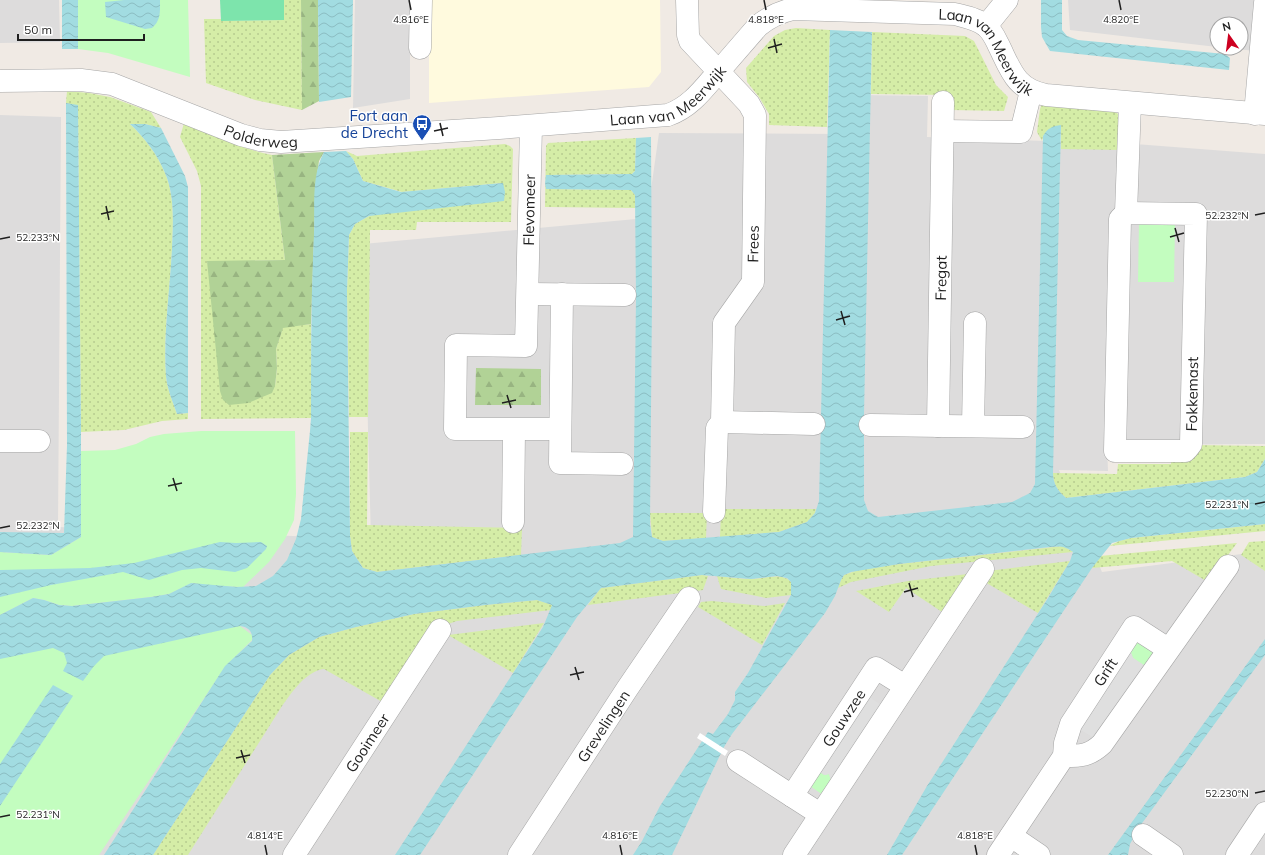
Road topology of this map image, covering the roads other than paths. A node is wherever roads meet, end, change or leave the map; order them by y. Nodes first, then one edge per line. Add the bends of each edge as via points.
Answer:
1 (421, 0) edge
2 (687, 0) edge
3 (1007, 0) edge
4 (1265, 3) edge
5 (986, 26) junction
6 (420, 48) dead end
7 (719, 71) junction
8 (0, 81) edge
9 (1031, 91) junction
10 (943, 102) dead end
11 (1130, 103) junction
12 (1260, 114) edge
13 (531, 126) junction
14 (943, 131) junction
15 (1126, 213) junction
16 (528, 294) junction
17 (562, 294) junction
18 (625, 296) dead end
19 (975, 323) dead end
20 (722, 422) junction
21 (814, 424) dead end
22 (870, 425) dead end
23 (938, 426) junction
24 (973, 426) junction
25 (1023, 427) dead end
26 (560, 429) junction
27 (514, 430) junction
28 (0, 441) edge
29 (39, 441) dead end
30 (622, 464) dead end
31 (714, 512) dead end
32 (513, 522) dead end
33 (1228, 566) dead end
34 (983, 569) dead end
35 (689, 598) dead end
36 (440, 630) dead end
37 (1168, 649) junction
38 (905, 686) junction
39 (1064, 756) junction
40 (738, 761) dead end
41 (792, 796) junction
42 (820, 814) junction
43 (1265, 814) edge
44 (1143, 835) dead end
45 (1012, 836) junction
46 (294, 855) edge
47 (518, 855) edge
48 (794, 855) edge
49 (998, 855) edge
50 (1039, 855) edge
51 (1172, 855) edge
52 (1237, 855) edge

1 - 6 street
2 - 7 street, Frees via 690,41
3 - 5 street
4 - 12 street
5 - 7 street, Laan van Meerwijk via 969,17 955,14 792,9 779,12 762,22
5 - 9 street, Laan van Meerwijk via 993,34 1014,78
7 - 13 street, Laan van Meerwijk via 700,94 686,106 668,115
7 - 20 street, Frees via 749,104 755,115 752,282 724,323
8 - 13 street, Polderweg via 81,80 112,84 241,135 281,142
9 - 11 street, Laan van Meerwijk via 1046,95
9 - 14 street via 1021,132
10 - 14 street, Fregat
11 - 12 street, Laan van Meerwijk
11 - 15 street, Fokkemast
13 - 16 street, Flevomeer
14 - 23 street, Fregat
15 - 15 street, Fokkemast via 1120,219 1115,450 1185,451 1191,444 1196,214
16 - 17 street
16 - 27 street, Flevomeer via 526,346 456,345 455,429
17 - 18 street
17 - 26 street
19 - 24 street
20 - 21 street
20 - 31 street, Frees via 717,428
22 - 23 street
23 - 24 street
24 - 25 street
26 - 27 street, Flevomeer
26 - 30 street via 560,463
27 - 32 street
28 - 29 street
33 - 37 street
34 - 38 street
35 - 47 street, Grevelingen
36 - 46 street, Gooimeer
37 - 39 street via 1102,744 1093,752 1081,756
37 - 39 street, Grift via 1134,627 1071,724
38 - 41 street, Gouwzee via 876,668
38 - 42 street
39 - 45 street, Grift
40 - 41 street
41 - 42 street
42 - 48 street
43 - 52 street
44 - 51 street
45 - 49 street, Grift
45 - 50 street

